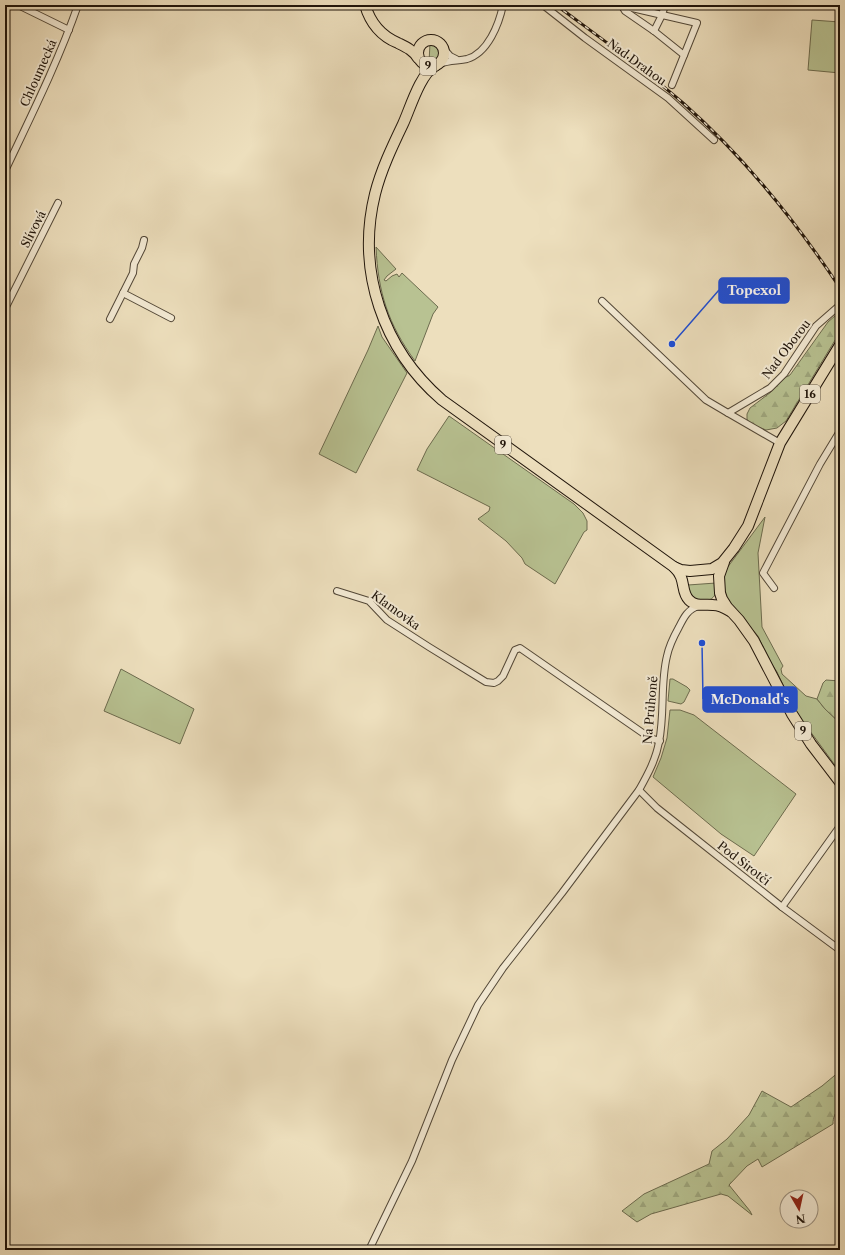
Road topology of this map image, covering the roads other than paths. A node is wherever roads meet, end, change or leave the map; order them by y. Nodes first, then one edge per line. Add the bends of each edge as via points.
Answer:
1 (18, 5) edge
2 (78, 5) edge
3 (365, 5) edge
4 (503, 5) edge
5 (543, 5) edge
6 (665, 5) edge
7 (621, 6) edge
8 (662, 15) junction
9 (69, 30) junction
10 (654, 31) junction
11 (422, 43) junction
12 (402, 45) junction
13 (443, 48) junction
14 (684, 56) junction
15 (419, 60) junction
16 (458, 60) junction
17 (437, 65) junction
18 (421, 83) junction
19 (672, 84) dead end
20 (714, 140) dead end
21 (5, 171) edge
22 (58, 203) dead end
23 (144, 240) dead end
24 (123, 293) junction
25 (602, 301) dead end
26 (840, 305) edge
27 (5, 309) edge
28 (170, 318) dead end
29 (110, 319) dead end
30 (840, 345) edge
31 (728, 412) junction
32 (840, 431) edge
33 (780, 443) junction
34 (725, 560) junction
35 (674, 567) junction
36 (700, 570) junction
37 (720, 587) junction
38 (774, 588) dead end
39 (337, 591) dead end
40 (685, 591) junction
41 (703, 605) junction
42 (730, 611) junction
43 (684, 618) junction
44 (660, 741) junction
45 (840, 782) edge
46 (639, 790) junction
47 (840, 826) edge
48 (782, 907) junction
49 (840, 950) edge
50 (369, 1250) edge

1 - 9 street
2 - 9 street, Chloumecká
3 - 12 main road, 9 via 376,27 388,38
4 - 16 street via 483,49 470,58
5 - 20 street, Nad Drahou via 668,98
6 - 8 street
7 - 8 street
7 - 10 street
8 - 10 street
8 - 14 street via 697,23
9 - 21 street, Chloumecká
10 - 14 street
11 - 12 main road, 9
11 - 13 main road, 9 via 434,40
11 - 15 main road, 9 via 418,51
12 - 15 main road, 9 via 413,51
13 - 16 street
13 - 17 main road, 9 via 444,55
14 - 19 street
15 - 17 main road, 9 via 427,66
15 - 18 main road, 9 via 422,69
16 - 17 street
17 - 18 main road, 9 via 428,71
18 - 35 main road, 9 via 383,169 370,221 369,250 373,285 383,318 393,339 413,370 442,400
22 - 27 street, Slívová
23 - 24 street
24 - 28 street
24 - 29 street
25 - 31 street via 706,400
26 - 31 street, Nad Oborou via 816,326 784,374 770,388
30 - 33 main road, 16
31 - 33 street
32 - 38 street via 763,573
33 - 34 main road, 16 via 748,526
34 - 36 main road, 16 via 715,568
34 - 37 main road, 16 via 720,572
35 - 36 main road, 9 via 685,571
35 - 40 main road, 9 via 681,577
36 - 37 main road, 9 via 714,574
36 - 40 main road via 687,577
37 - 41 main road via 715,599
37 - 42 main road, 9 via 722,598
39 - 44 street, Klamovka via 369,601 385,618 486,682 498,682 515,650 520,648 650,738
40 - 41 main road via 692,602
40 - 43 street, Na Průhoně via 687,606
41 - 42 main road via 721,606
41 - 43 street, Na Průhoně via 693,608
42 - 45 main road, 9 via 748,632 761,653 781,695 811,744
43 - 44 street, Na Průhoně via 666,657
44 - 46 street, Na Průhoně via 653,764
46 - 48 street, Pod Sirotčí via 657,808
46 - 50 street, Na Průhoně via 503,968 478,1005 452,1060 412,1161
47 - 48 street
48 - 49 street, Pod Sirotčí

